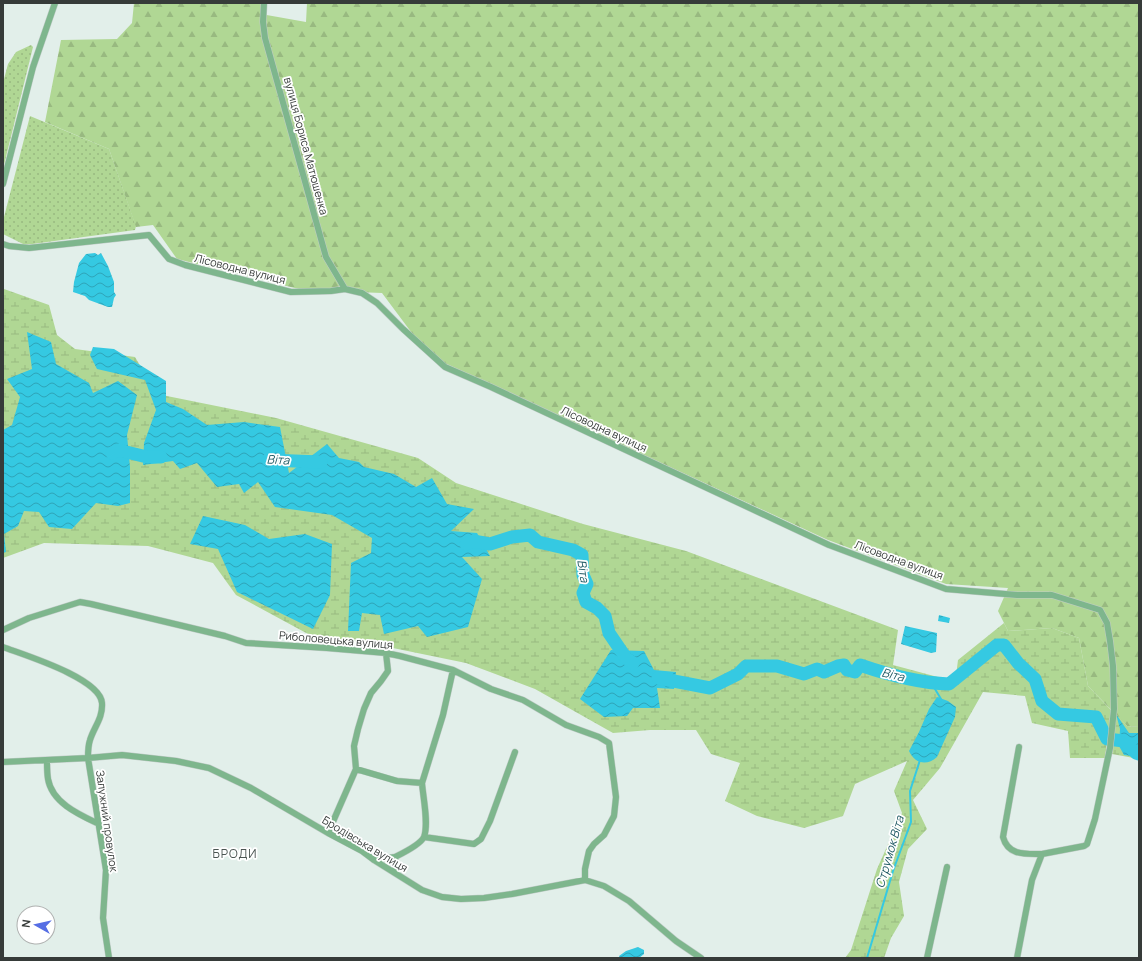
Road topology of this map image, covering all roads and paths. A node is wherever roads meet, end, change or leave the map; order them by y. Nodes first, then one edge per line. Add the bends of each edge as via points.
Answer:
1 (55, 3) edge
2 (264, 3) edge
3 (3, 184) edge
4 (3, 244) edge
5 (345, 289) junction
6 (3, 630) edge
7 (3, 647) edge
8 (386, 653) junction
9 (453, 670) junction
10 (1019, 747) dead end
11 (515, 752) dead end
12 (88, 758) junction
13 (47, 760) junction
14 (3, 762) edge
15 (356, 769) junction
16 (422, 783) junction
17 (99, 824) junction
18 (328, 833) junction
19 (424, 837) junction
20 (1042, 854) junction
21 (395, 857) junction
22 (374, 860) junction
23 (947, 866) dead end
24 (396, 873) junction
25 (585, 880) junction
26 (109, 958) edge
27 (701, 958) edge
28 (927, 958) edge
29 (1017, 958) edge

1 - 3 street via 33,67
2 - 5 street, вулиця Бориса Матюшенка via 265,38 326,257
4 - 5 street, Лісоводна вулиця via 29,248 149,235 169,259 185,265 291,292
5 - 20 street, Лісоводна вулиця via 362,293 377,302 445,367 829,545 946,588 1052,596 1100,610 1107,623 1114,666 1114,709 1110,748 1095,819 1087,844 1084,846
6 - 8 street, Риболовецька вулиця via 29,618 80,602 246,643
7 - 12 street, Залужний провулок via 74,675 94,688 102,701 100,717 89,740
8 - 9 street, Риболовецька вулиця
8 - 15 street via 388,671 371,693 358,729 354,746
9 - 16 street
9 - 25 street, Риболовецька вулиця via 491,689 523,700 566,725 609,743 616,797 614,816 604,835 590,851
10 - 20 street via 1003,837 1007,846 1016,852
11 - 19 street via 481,839 474,844
12 - 13 street, Бродівська вулиця
12 - 17 street, Залужний провулок
12 - 18 street, Бродівська вулиця via 122,755 176,761 209,768 251,788
13 - 14 street, Бродівська вулиця
13 - 17 street via 48,780 54,793 78,814
15 - 16 street via 397,781
15 - 18 street
16 - 19 street via 426,821
17 - 26 street, Залужний провулок via 106,870 103,918
18 - 22 street, Бродівська вулиця
19 - 21 street via 418,844
20 - 29 street via 1032,880
21 - 22 street
21 - 24 street
22 - 24 street, Бродівська вулиця
23 - 28 street
24 - 25 street, Бродівська вулиця via 422,890 442,897 461,899 512,894
25 - 27 street, Бродівська вулиця via 604,886 629,901 676,941

